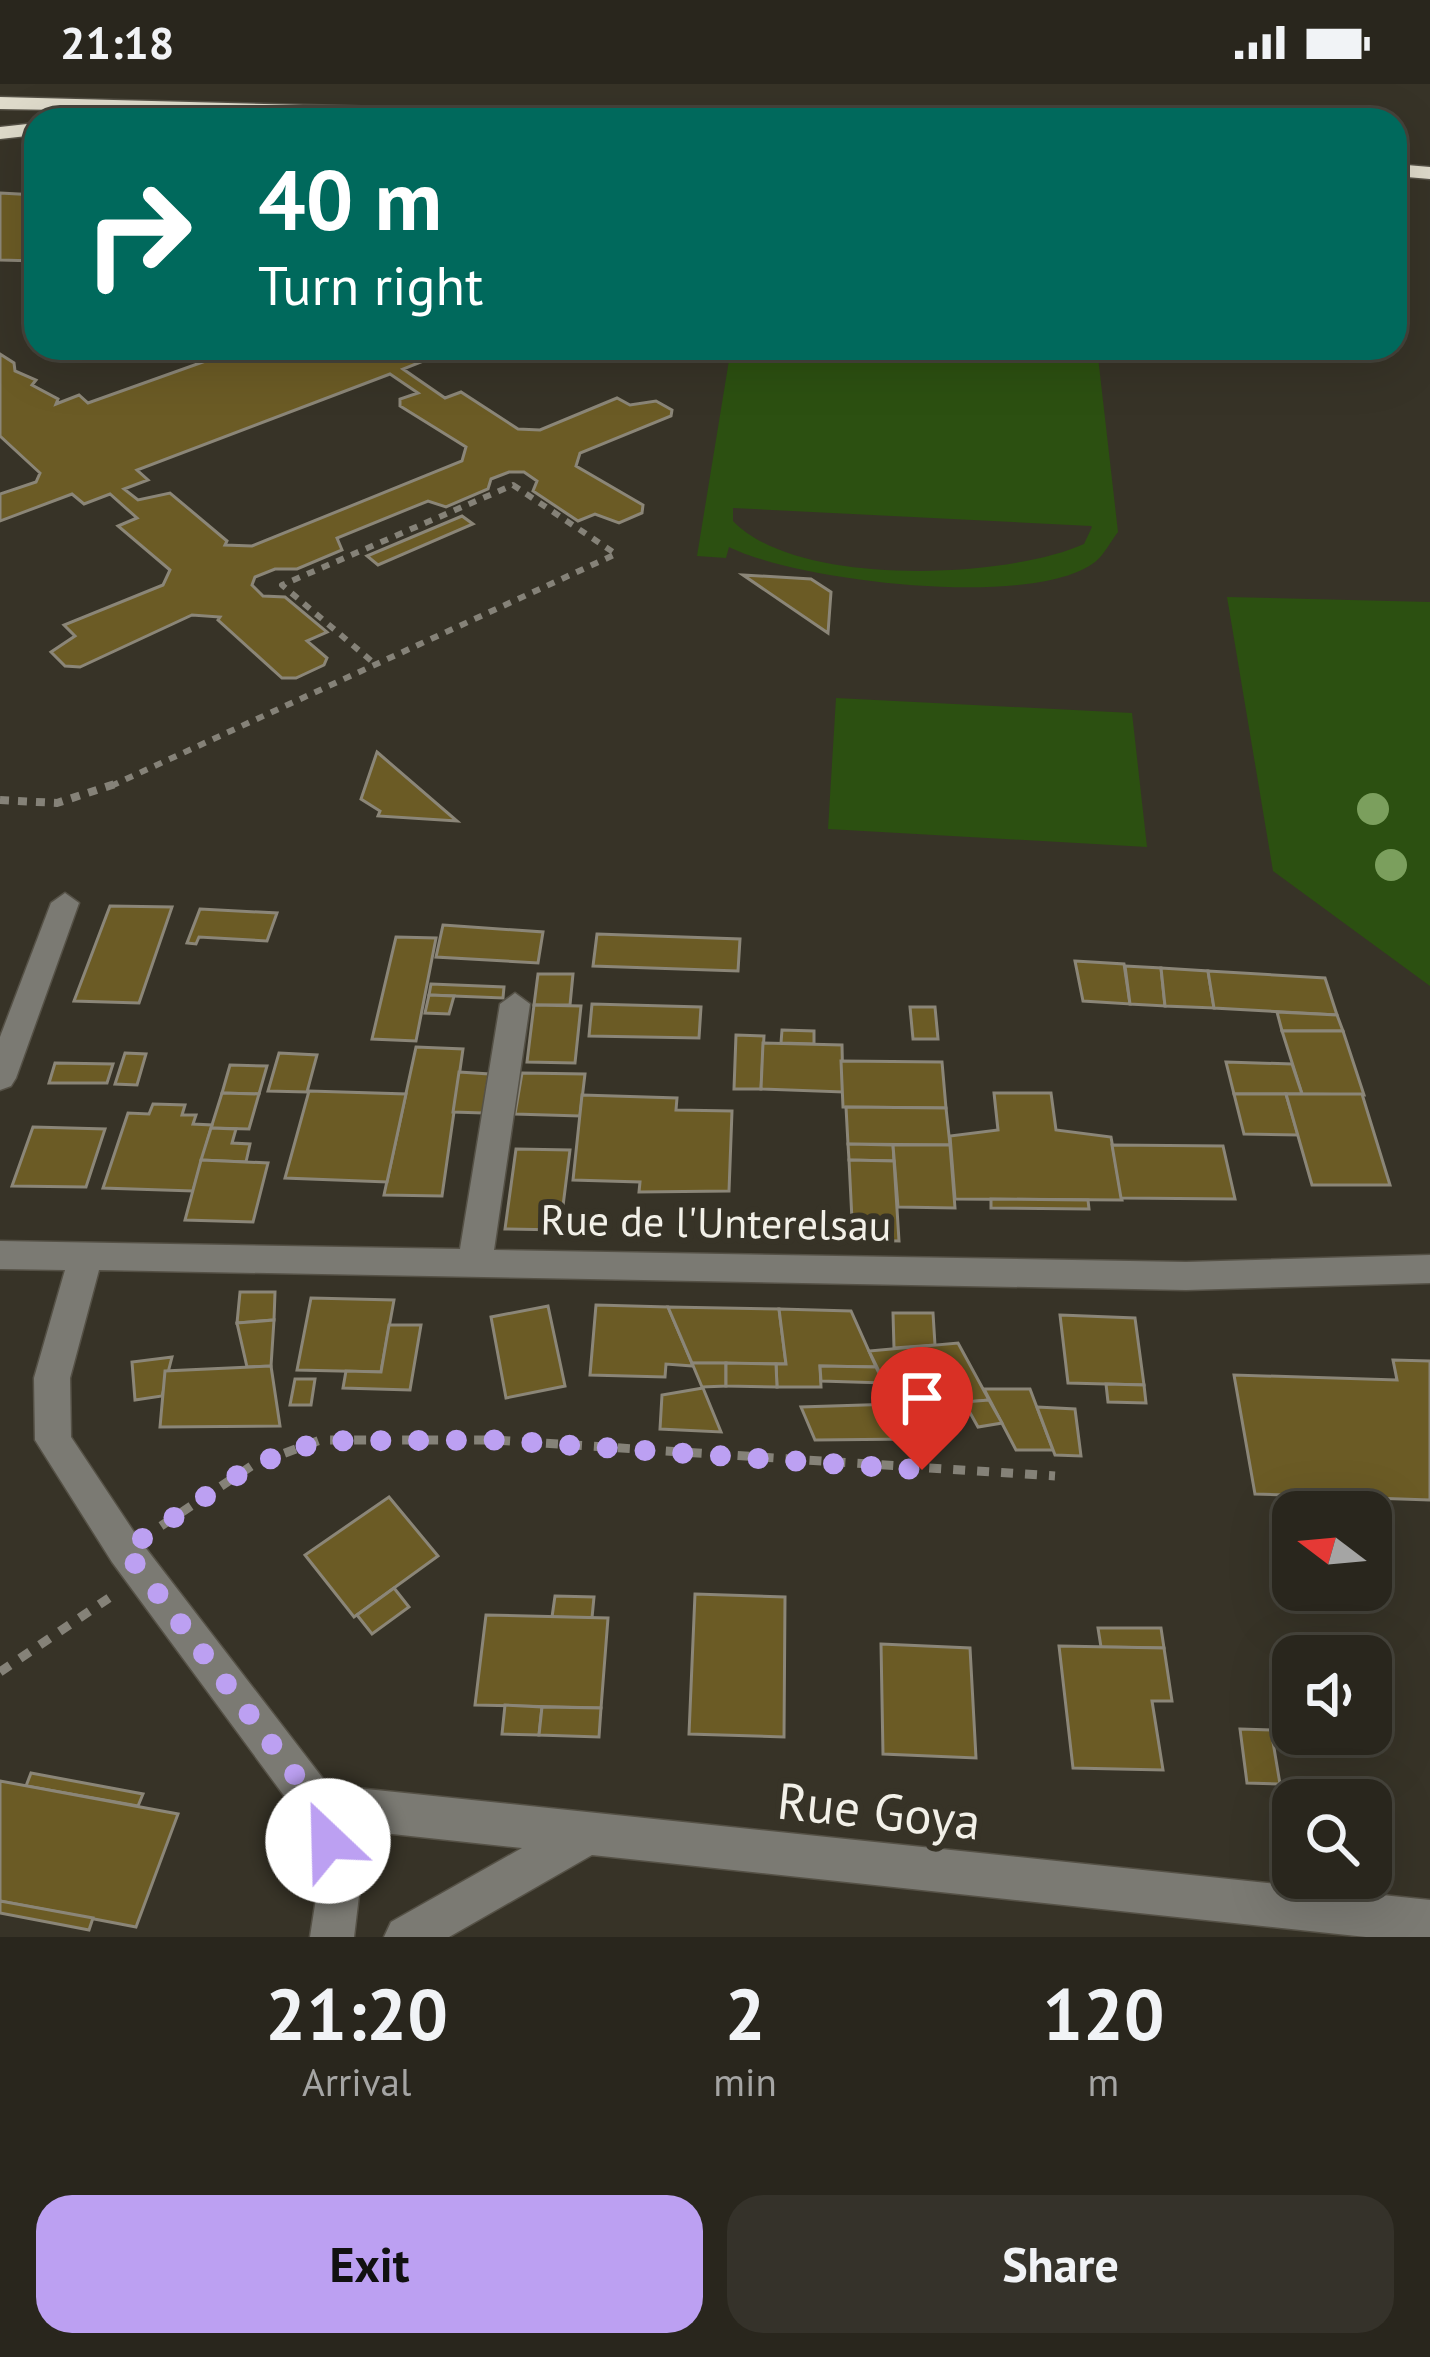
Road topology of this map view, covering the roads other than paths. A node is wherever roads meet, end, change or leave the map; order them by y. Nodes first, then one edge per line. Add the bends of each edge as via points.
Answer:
1 (0, 103) edge
2 (155, 108) edge
3 (65, 903) dead end
4 (515, 1004) dead end
5 (0, 1078) edge
6 (0, 1255) edge
7 (86, 1255) junction
8 (475, 1262) junction
9 (1430, 1269) edge
10 (317, 1804) junction
11 (588, 1834) junction
12 (1430, 1922) edge
13 (332, 1937) edge
14 (406, 1937) edge

1 - 2 highway
3 - 5 street
4 - 8 street
6 - 7 street, Rue de l'Unterelsau
7 - 8 street, Rue de l'Unterelsau
7 - 10 street via 52,1378 53,1440
8 - 9 street, Rue de l'Unterelsau via 1186,1276
10 - 11 street, Rue Goya
10 - 13 street via 340,1879
11 - 12 street, Rue Goya
11 - 14 street

